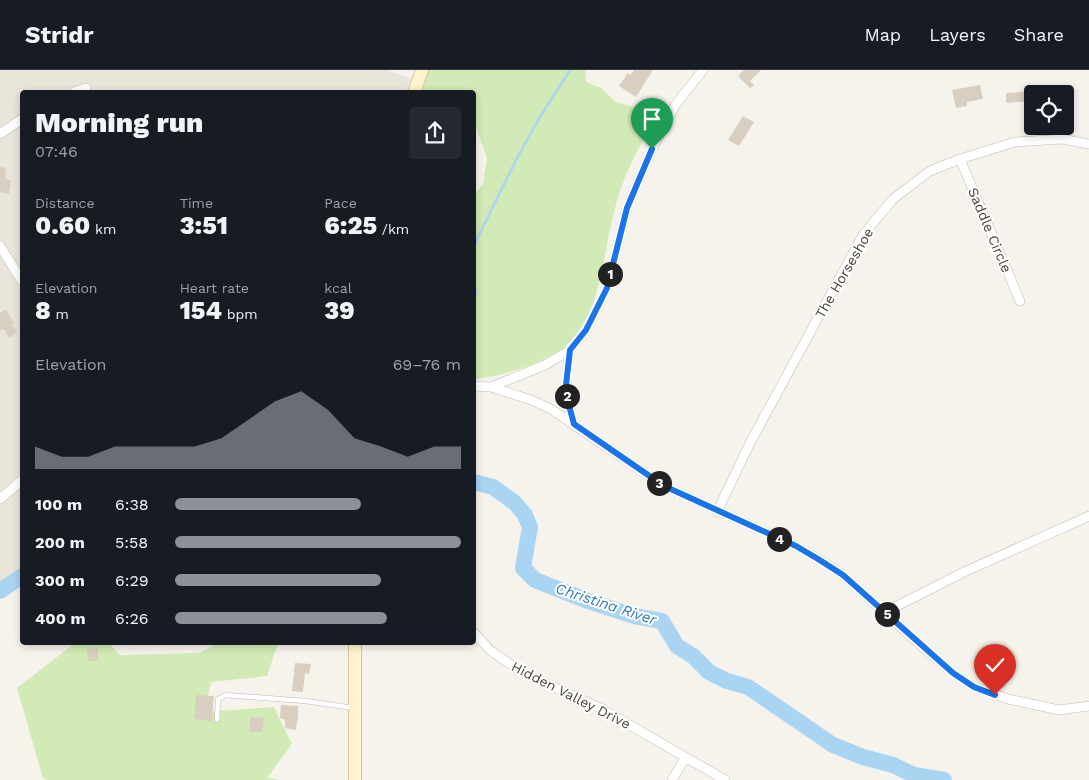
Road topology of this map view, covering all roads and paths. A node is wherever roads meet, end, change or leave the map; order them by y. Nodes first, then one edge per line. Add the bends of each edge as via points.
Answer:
1 (422, 70) edge
2 (703, 70) edge
3 (86, 88) dead end
4 (80, 90) edge
5 (415, 90) edge
6 (20, 119) edge
7 (0, 134) edge
8 (1089, 144) edge
9 (960, 159) junction
10 (0, 246) edge
11 (20, 278) edge
12 (1020, 301) dead end
13 (570, 350) junction
14 (476, 386) edge
15 (492, 386) junction
16 (574, 424) junction
17 (20, 482) edge
18 (0, 499) edge
19 (718, 512) junction
20 (1089, 516) edge
21 (885, 612) junction
22 (476, 635) edge
23 (355, 645) edge
24 (1089, 706) edge
25 (355, 708) junction
26 (217, 720) dead end
27 (685, 758) junction
28 (355, 780) edge
29 (672, 780) edge
30 (725, 780) edge

1 - 5 street
2 - 13 street via 676,104 652,149 627,208 607,288 586,330
3 - 4 street
6 - 7 street
8 - 9 street, The Horseshoe via 1062,139 1015,142
9 - 12 street, Saddle Circle
9 - 19 street, The Horseshoe via 930,171 893,199 862,235 750,443
10 - 11 street
13 - 15 street via 544,365
13 - 16 street via 566,385
14 - 15 street
15 - 16 street via 531,400
16 - 19 street via 664,486
17 - 18 street
19 - 21 street via 818,559 843,575
20 - 21 street via 964,572
21 - 24 street via 946,668 974,687 1008,699 1058,710
22 - 27 street, Hidden Valley Drive via 491,651 513,666 602,708
23 - 25 street
25 - 26 lane via 226,694 218,699
25 - 28 street
27 - 29 street
27 - 30 street, Hidden Valley Drive

